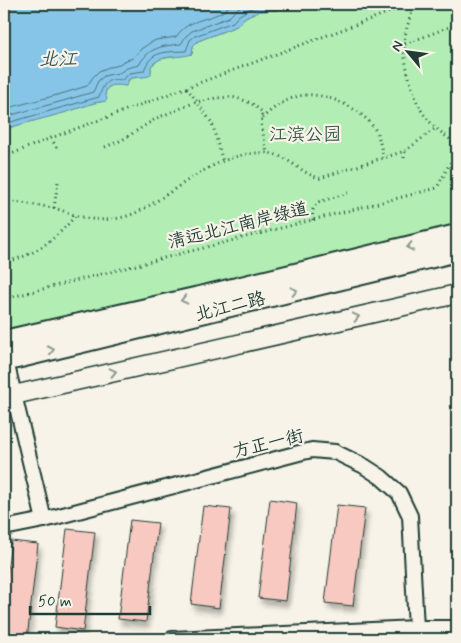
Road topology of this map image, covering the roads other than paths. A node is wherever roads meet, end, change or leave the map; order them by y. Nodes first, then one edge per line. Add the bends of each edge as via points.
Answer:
1 (457, 235) edge
2 (457, 251) edge
3 (457, 294) edge
4 (4, 354) edge
5 (9, 396) edge
6 (44, 520) junction
7 (4, 528) edge
8 (416, 628) junction
9 (457, 628) edge
10 (172, 639) edge

1 -> 4 main road, 北江二路 via 204,296
4 -> 2 main road, 北江二路
5 -> 3 street
4 - 5 street
5 - 6 street
6 - 7 street, 方正一街
6 - 8 street, 方正一街 via 299,453 312,450 335,452 381,477 399,493 410,516
8 - 9 street
8 - 10 street

